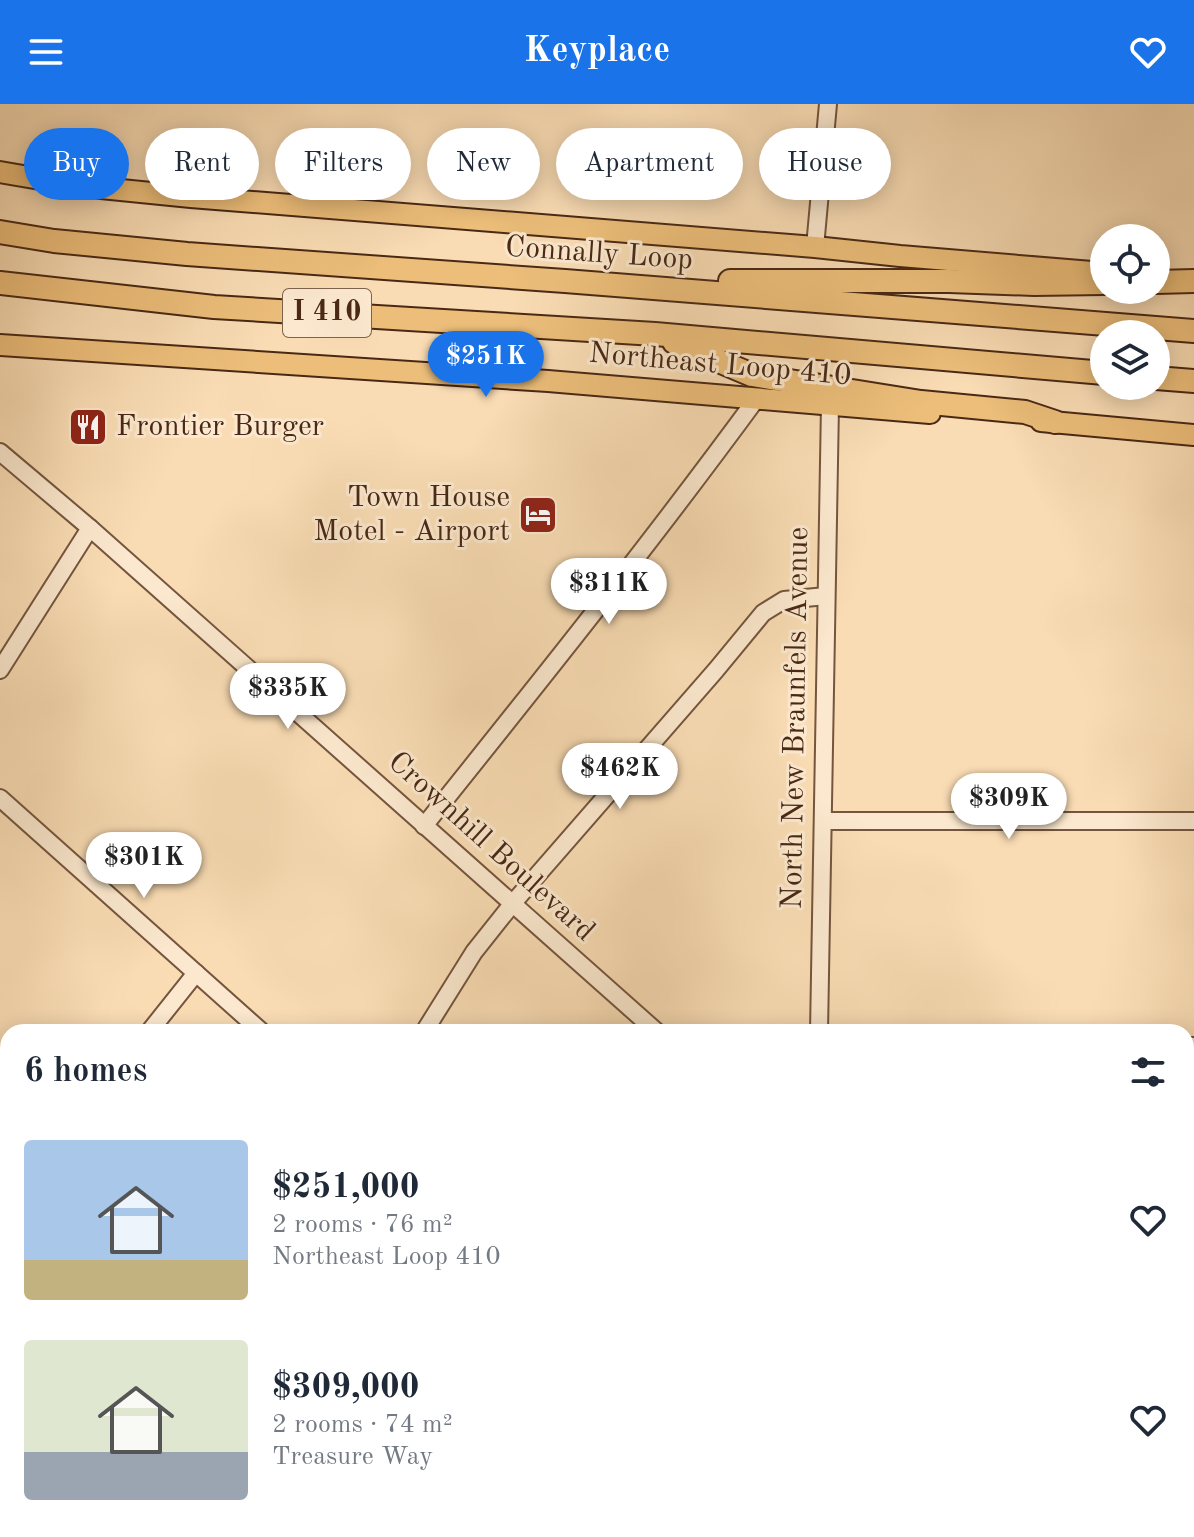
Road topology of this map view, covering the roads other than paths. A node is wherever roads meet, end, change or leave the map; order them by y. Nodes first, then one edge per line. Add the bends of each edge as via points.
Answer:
1 (828, 104) edge
2 (0, 172) edge
3 (0, 232) edge
4 (815, 247) junction
5 (1090, 272) edge
6 (1170, 279) edge
7 (1194, 280) edge
8 (565, 281) junction
9 (0, 283) edge
10 (1090, 283) edge
11 (1194, 331) edge
12 (655, 334) junction
13 (0, 345) edge
14 (1090, 372) edge
15 (1170, 379) edge
16 (1194, 381) edge
17 (757, 398) junction
18 (830, 405) junction
19 (1055, 422) junction
20 (1194, 435) edge
21 (0, 452) edge
22 (90, 528) junction
23 (826, 596) junction
24 (0, 670) edge
25 (0, 798) edge
26 (823, 821) junction
27 (1194, 821) edge
28 (424, 826) junction
29 (513, 903) junction
30 (196, 973) junction
31 (155, 1024) edge
32 (253, 1024) edge
33 (429, 1024) edge
34 (648, 1024) edge
35 (819, 1024) edge

1 - 4 street
2 - 4 main road via 191,197
3 - 8 highway, Connally Loop / I 410 via 187,254
4 - 5 main road
6 - 7 highway
8 - 10 highway
8 - 11 highway, Connally Loop / I 410
9 - 12 highway, I 410 via 214,307
12 - 14 highway, I 410
12 - 19 highway via 752,375 921,402 1025,412
13 - 17 main road, Northeast Loop 410
15 - 16 highway
17 - 18 main road, Northeast Loop 410
17 - 28 street
18 - 19 main road, Northeast Loop 410
18 - 23 street, North New Braunfels Avenue
19 - 20 main road, Northeast Loop 410
21 - 22 street, Crownhill Boulevard
22 - 24 street
22 - 28 street, Crownhill Boulevard
23 - 26 street, North New Braunfels Avenue
23 - 29 street via 784,600 763,613
25 - 30 street
26 - 27 street
26 - 35 street, North New Braunfels Avenue
28 - 29 street, Crownhill Boulevard
29 - 33 street via 474,952
29 - 34 street, Crownhill Boulevard
30 - 31 street
30 - 32 street

